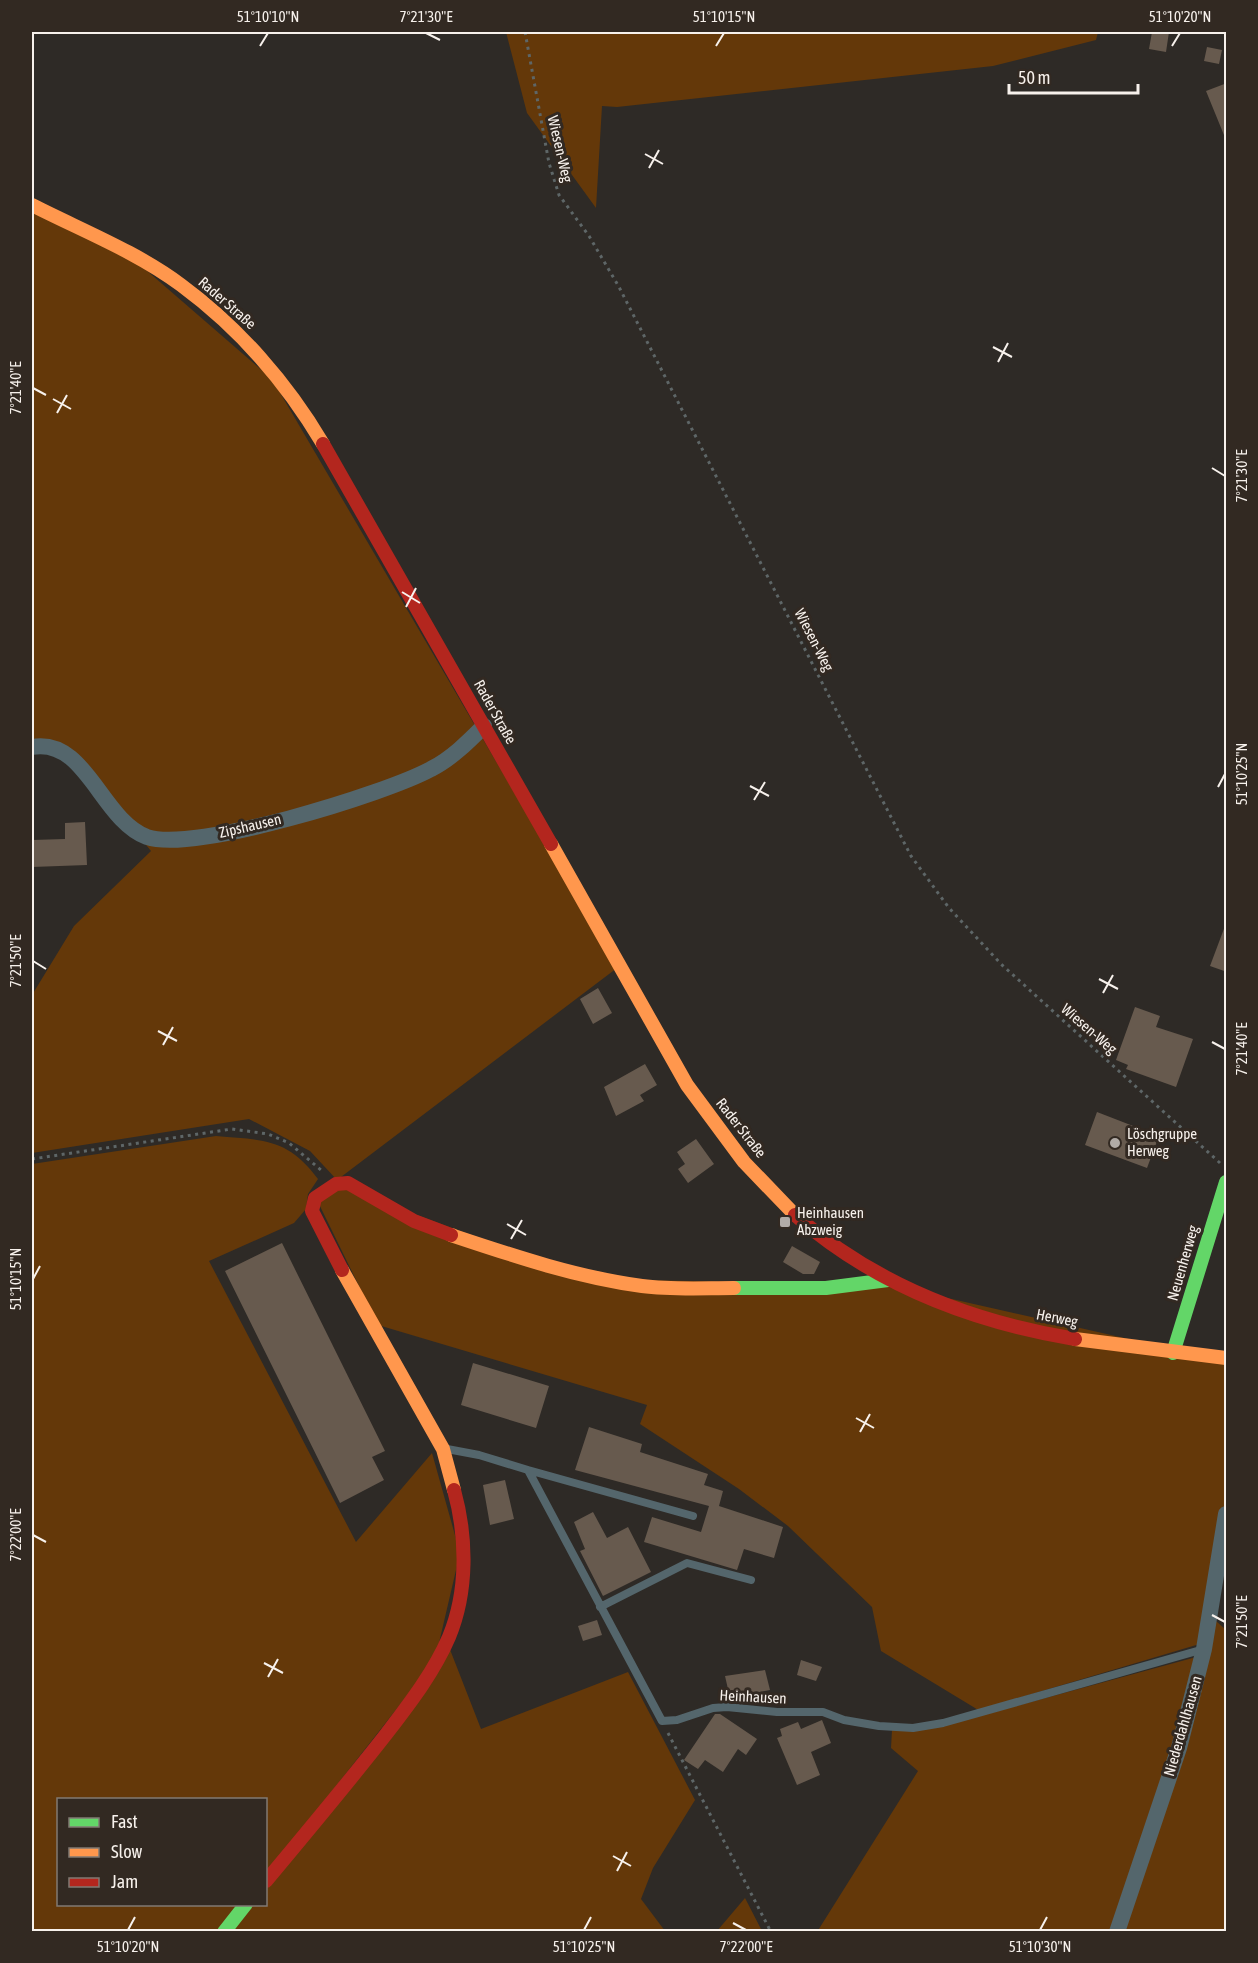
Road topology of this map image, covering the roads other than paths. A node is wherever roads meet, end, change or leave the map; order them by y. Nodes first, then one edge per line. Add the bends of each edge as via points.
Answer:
1 (32, 206) edge
2 (484, 726) junction
3 (32, 747) edge
4 (1227, 1182) edge
5 (888, 1280) junction
6 (1173, 1353) junction
7 (1227, 1358) edge
8 (444, 1449) junction
9 (528, 1470) junction
10 (1227, 1514) edge
11 (693, 1516) dead end
12 (751, 1580) dead end
13 (600, 1607) junction
14 (1204, 1649) junction
15 (267, 1880) edge
16 (245, 1906) edge
17 (224, 1932) edge
18 (1117, 1932) edge

1 - 2 main road, Rader Straße via 180,284 255,352 320,439
2 - 3 street, Zipshausen via 464,747 434,768 401,784 329,807 188,840 147,837 117,815 66,752 50,745
2 - 5 main road, Rader Straße via 687,1085 729,1143 813,1231
4 - 6 main road, Neuenherweg
5 - 6 main road, Herweg via 980,1319 1070,1338
5 - 8 main road via 826,1288 706,1288 591,1277 467,1242 414,1221 348,1183 336,1184 315,1198 312,1211 345,1277
6 - 7 main road, Herweg
8 - 9 lane via 490,1457
8 - 15 main road via 458,1494 465,1555 463,1583 450,1635 412,1700
9 - 11 lane
9 - 13 lane
10 - 14 street, Niederdahlhausen
12 - 13 lane via 687,1563
13 - 14 lane, Heinhausen via 662,1721 727,1707 823,1712 879,1726 913,1728
14 - 18 street, Niederdahlhausen via 1179,1748
16 - 17 main road

